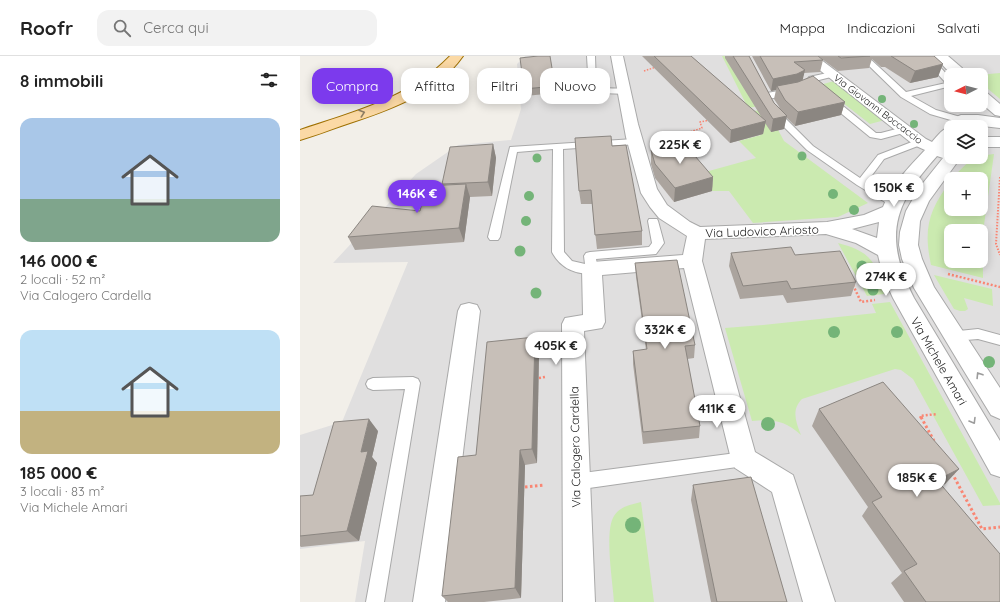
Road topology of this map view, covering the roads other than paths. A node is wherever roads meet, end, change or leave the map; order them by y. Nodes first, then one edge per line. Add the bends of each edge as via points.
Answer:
1 (457, 56) edge
2 (591, 56) edge
3 (617, 56) edge
4 (808, 56) edge
5 (863, 56) edge
6 (921, 56) edge
7 (940, 56) edge
8 (950, 56) edge
9 (953, 68) edge
10 (956, 68) edge
11 (832, 74) junction
12 (944, 76) edge
13 (944, 86) edge
14 (815, 88) junction
15 (624, 92) junction
16 (904, 95) junction
17 (988, 101) edge
18 (1000, 112) edge
19 (953, 120) edge
20 (1000, 123) edge
21 (326, 126) junction
22 (988, 126) edge
23 (300, 128) edge
24 (904, 130) junction
25 (300, 135) edge
26 (634, 142) junction
27 (558, 146) junction
28 (940, 151) edge
29 (861, 183) junction
30 (653, 221) dead end
31 (886, 224) junction
32 (827, 228) junction
33 (697, 233) junction
34 (909, 233) junction
35 (494, 237) dead end
36 (692, 261) junction
37 (592, 269) junction
38 (469, 311) dead end
39 (954, 336) junction
40 (1000, 340) edge
41 (373, 384) dead end
42 (1000, 408) edge
43 (744, 459) junction
44 (1000, 465) edge
45 (575, 482) junction
46 (375, 602) edge
47 (429, 602) edge
48 (579, 602) edge
49 (819, 602) edge

21 -> 1 main road via 376,109 419,89 448,67
2 - 15 lane via 592,88
3 - 15 street, Via Ludovico Ariosto
4 - 11 street, Via Giovanni Boccaccio
5 - 16 lane
6 - 12 lane
7 - 9 street
8 - 10 street
11 - 14 lane via 812,79
11 - 24 street, Via Giovanni Boccaccio
13 - 16 lane
14 - 24 lane via 873,135 881,136
14 - 29 lane via 765,93 777,114 810,148
15 - 26 street, Via Ludovico Ariosto
16 - 19 lane
17 - 18 street
20 - 22 street
21 - 23 main road
21 - 25 main road
24 - 28 street, Via Giovanni Boccaccio
26 - 27 lane
26 - 33 street, Via Ludovico Ariosto via 652,197 665,213
27 - 35 lane via 513,149
27 - 37 lane via 558,252 562,261 568,265
28 - 29 lane via 881,157
28 - 31 street, Via Michele Amari via 909,178
28 - 34 street, Via Michele Amari via 915,210
29 - 31 lane
30 - 37 lane via 658,243 652,251 590,256
31 - 32 street
31 - 32 street via 863,239
31 - 34 street via 899,238
31 -> 44 street, Via Michele Amari via 892,273 908,308
32 - 33 street, Via Ludovico Ariosto
33 - 36 street, Via Ludovico Ariosto
34 - 39 street, Via Michele Amari via 912,258 917,272
36 - 37 street
36 - 43 street, Via Ludovico Ariosto
37 - 45 street, Via Calogero Cardella via 594,322 573,324
38 - 47 street
39 - 40 lane via 978,334
42 -> 39 street, Via Michele Amari
41 - 46 lane via 413,383
43 - 45 lane
43 - 49 street via 783,484
45 - 48 street, Via Calogero Cardella

